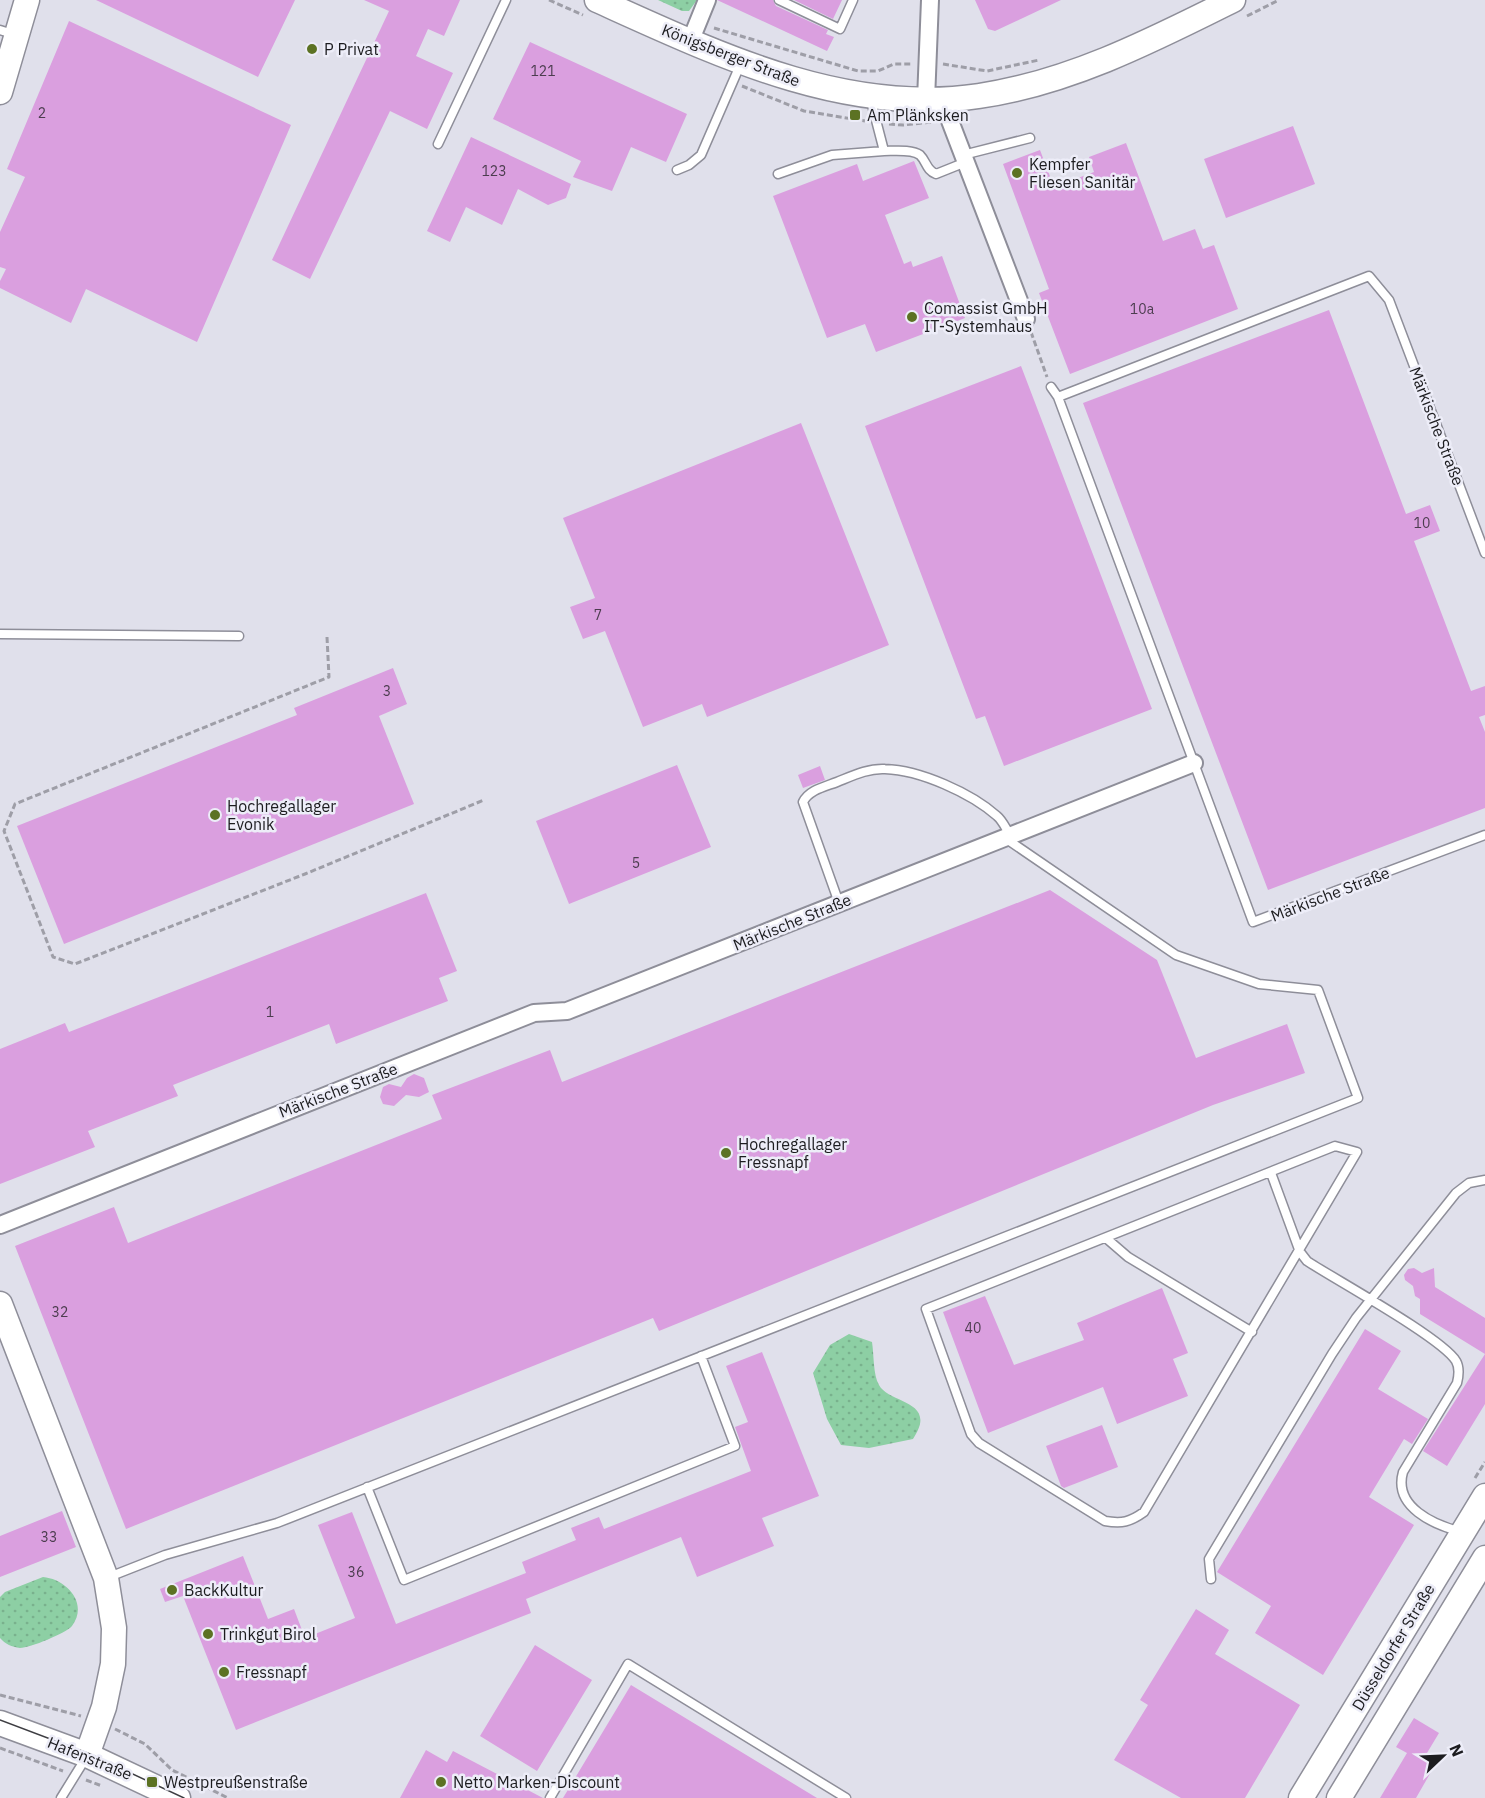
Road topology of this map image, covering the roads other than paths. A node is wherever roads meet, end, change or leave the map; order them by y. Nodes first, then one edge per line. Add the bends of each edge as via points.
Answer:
1 (27, 0) edge
2 (506, 0) edge
3 (597, 0) edge
4 (707, 0) edge
5 (779, 0) edge
6 (853, 0) edge
7 (930, 0) edge
8 (1233, 0) edge
9 (8, 32) edge
10 (694, 32) junction
11 (741, 62) junction
12 (0, 92) edge
13 (869, 96) junction
14 (934, 100) junction
15 (1030, 138) dead end
16 (438, 144) dead end
17 (884, 151) junction
18 (964, 159) junction
19 (677, 170) dead end
20 (778, 174) dead end
21 (1026, 319) road end
22 (1051, 387) road end
23 (1059, 397) junction
24 (1485, 553) edge
25 (0, 634) edge
26 (239, 636) dead end
27 (1194, 763) junction
28 (1485, 835) edge
29 (1007, 836) junction
30 (839, 903) junction
31 (1270, 1173) junction
32 (1485, 1180) edge
33 (0, 1225) edge
34 (1106, 1238) junction
35 (1300, 1251) junction
36 (1370, 1301) junction
37 (0, 1304) edge
38 (1252, 1332) junction
39 (701, 1356) junction
40 (367, 1487) junction
41 (1485, 1496) edge
42 (1462, 1532) junction
43 (1485, 1558) edge
44 (106, 1578) junction
45 (1211, 1579) dead end
46 (0, 1723) edge
47 (87, 1755) junction
48 (61, 1798) edge
49 (176, 1798) edge
50 (550, 1798) edge
51 (846, 1798) edge
52 (1301, 1798) edge
53 (1339, 1798) edge

1 - 9 street
2 - 16 lane
3 - 10 street, Königsberger Straße
4 - 10 street
5 - 6 lane via 840,29
7 - 14 street via 926,64
8 - 14 street, Königsberger Straße via 1108,59 1029,85 980,96
9 - 12 street
10 - 11 street, Königsberger Straße
11 - 13 street, Königsberger Straße via 810,84
11 - 19 lane via 701,155
13 - 14 street, Königsberger Straße
13 - 17 lane
14 - 18 street
15 - 18 lane
17 - 18 lane via 913,152 936,174
17 - 20 lane via 832,155
18 - 21 street
22 - 23 lane
23 - 24 lane, Märkische Straße via 1369,276 1389,300
23 - 27 lane
25 - 26 lane
27 - 28 lane, Märkische Straße via 1253,922
27 - 29 street, Märkische Straße
29 - 30 street, Märkische Straße
29 - 30 lane via 999,817 924,775 885,768 867,770 820,788 806,794 802,802
29 - 39 lane via 1176,955 1259,984 1318,990 1358,1098
30 - 33 street, Märkische Straße via 567,1011 534,1013
31 - 34 lane
31 - 35 lane
31 - 35 lane via 1335,1146 1358,1152
32 - 36 lane via 1469,1183 1456,1192
34 - 38 lane via 1128,1257
34 - 38 lane via 926,1309 971,1434 1057,1494 1105,1521 1120,1524 1144,1512
35 - 36 lane via 1307,1261
35 - 38 lane
36 - 42 lane via 1435,1341 1456,1362 1460,1372 1458,1383 1400,1484 1402,1494 1415,1510 1444,1528
36 - 45 lane via 1332,1354 1209,1559
37 - 44 street
39 - 40 lane
39 - 40 lane via 735,1446 404,1580
40 - 44 lane via 277,1523 165,1555
41 - 42 street, Düsseldorfer Straße
42 - 52 street, Düsseldorfer Straße
43 - 53 street, Düsseldorfer Straße
44 - 47 street via 114,1628 113,1664
46 - 47 street, Hafenstraße
47 - 48 lane
47 - 49 street, Hafenstraße
50 - 51 lane via 628,1664

